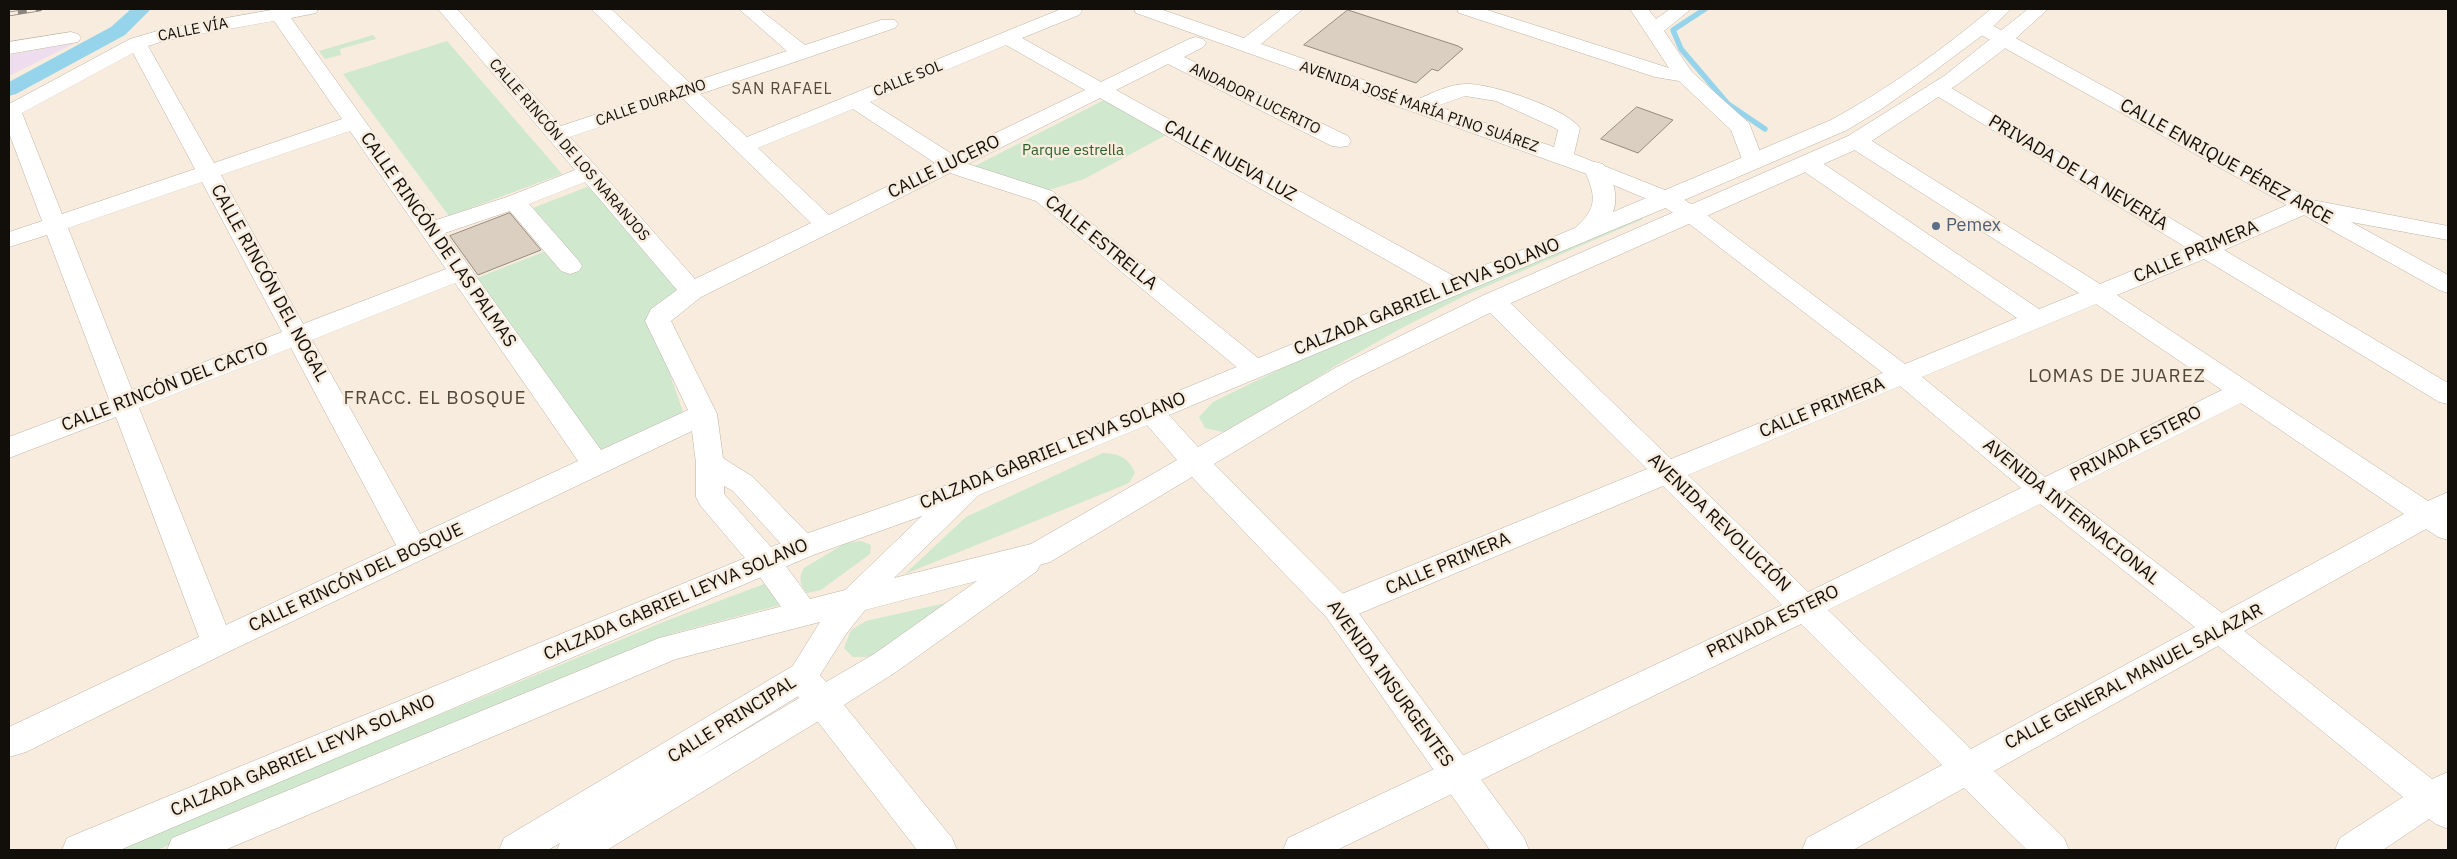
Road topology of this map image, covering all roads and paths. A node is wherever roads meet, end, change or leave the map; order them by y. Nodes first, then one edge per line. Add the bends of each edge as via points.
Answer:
1 (309, 9) edge
2 (447, 9) edge
3 (600, 9) edge
4 (748, 9) edge
5 (1143, 9) edge
6 (1294, 9) edge
7 (1466, 9) edge
8 (1639, 9) edge
9 (1682, 9) edge
10 (2002, 9) edge
11 (2039, 9) edge
12 (1072, 11) dead end
13 (279, 14) junction
14 (888, 24) dead end
15 (1653, 30) junction
16 (1992, 34) junction
17 (71, 38) dead end
18 (1007, 38) junction
19 (137, 43) junction
20 (1196, 43) dead end
21 (1246, 46) junction
22 (9, 48) edge
23 (802, 53) junction
24 (1169, 57) junction
25 (1685, 76) junction
26 (1940, 89) junction
27 (1102, 90) junction
28 (687, 91) junction
29 (855, 101) junction
30 (1418, 107) junction
31 (10, 112) edge
32 (355, 122) junction
33 (556, 135) junction
34 (1856, 141) junction
35 (1340, 142) dead end
36 (744, 146) junction
37 (1562, 157) junction
38 (1753, 162) junction
39 (1807, 163) junction
40 (951, 164) junction
41 (1595, 169) junction
42 (208, 172) junction
43 (589, 172) junction
44 (515, 202) junction
45 (2305, 206) junction
46 (1679, 207) junction
47 (54, 225) junction
48 (826, 225) junction
49 (431, 230) junction
50 (1583, 233) junction
51 (2448, 233) edge
52 (9, 240) edge
53 (2204, 250) junction
54 (570, 266) dead end
55 (460, 272) junction
56 (2448, 285) edge
57 (1452, 286) junction
58 (692, 290) junction
59 (2097, 293) junction
60 (1493, 301) junction
61 (2036, 319) junction
62 (297, 336) junction
63 (1254, 368) junction
64 (1904, 375) junction
65 (2243, 391) junction
66 (2448, 395) edge
67 (124, 403) junction
68 (1152, 413) junction
69 (703, 414) junction
70 (9, 448) edge
71 (1196, 463) junction
72 (710, 464) junction
73 (596, 465) junction
74 (1666, 472) junction
75 (974, 486) junction
76 (2043, 491) junction
77 (2441, 516) edge
78 (802, 546) junction
79 (414, 550) junction
80 (1040, 554) junction
81 (766, 562) junction
82 (855, 602) junction
83 (1806, 607) junction
84 (1338, 609) junction
85 (802, 612) junction
86 (2221, 630) junction
87 (218, 642) junction
88 (812, 689) junction
89 (9, 742) edge
90 (1966, 768) junction
91 (1455, 774) junction
92 (2442, 800) edge
93 (80, 850) edge
94 (185, 850) edge
95 (517, 850) edge
96 (575, 850) edge
97 (939, 850) edge
98 (1301, 850) edge
99 (1511, 850) edge
100 (1820, 850) edge
101 (2051, 850) edge
102 (2353, 850) edge

1 - 13 street, CALLE VÍA
2 - 33 street, CALLE RINCÓN DE LOS NARANJOS
3 - 28 street
4 - 23 street
5 - 21 street, AVENIDA JOSÉ MARÍA PINO SUÁREZ
6 - 21 street
7 - 25 street via 1662,73
8 - 15 street
9 - 15 street
10 - 16 street, CALZADA GABRIEL LEYVA SOLANO
11 - 16 street, CALZADA GABRIEL LEYVA SOLANO
12 - 18 street, CALLE SOL
13 - 19 street, CALLE VÍA
13 - 32 street, CALLE RINCÓN DE LAS PALMAS
14 - 23 street, CALLE DURAZNO
15 - 25 street
16 - 26 street, CALZADA GABRIEL LEYVA SOLANO
16 - 38 street, CALZADA GABRIEL LEYVA SOLANO via 1839,125
16 - 45 street, CALLE ENRIQUE PÉREZ ARCE
17 - 22 street
18 - 27 street, CALLE NUEVA LUZ
18 - 29 street, CALLE SOL
19 - 31 street, CALLE VÍA
19 - 42 street, CALLE RINCÓN DEL NOGAL
20 - 24 street, CALLE LUCERO
21 - 30 street, AVENIDA JOSÉ MARÍA PINO SUÁREZ
23 - 28 street, CALLE DURAZNO
24 - 27 street, CALLE LUCERO
24 - 35 street, ANDADOR LUCERITO
25 - 38 street via 1741,128
26 - 34 street, CALZADA GABRIEL LEYVA SOLANO
26 - 53 street, PRIVADA DE LA NEVERÍA
27 - 40 street, CALLE LUCERO
27 - 57 street, CALLE NUEVA LUZ
28 - 33 street, CALLE DURAZNO
28 - 36 street
29 - 36 street, CALLE SOL
29 - 40 street, CALLE ESTRELLA
30 - 37 street, AVENIDA JOSÉ MARÍA PINO SUÁREZ
30 - 37 street via 1466,89 1542,112 1569,128
31 - 47 street
32 - 42 street
32 - 49 street, CALLE RINCÓN DE LAS PALMAS
33 - 43 street, CALLE RINCÓN DE LOS NARANJOS
34 - 39 street, CALZADA GABRIEL LEYVA SOLANO
34 - 59 street
36 - 48 street
37 - 41 street, AVENIDA JOSÉ MARÍA PINO SUÁREZ
38 - 46 street, CALZADA GABRIEL LEYVA SOLANO
39 - 46 street, CALZADA GABRIEL LEYVA SOLANO
39 - 61 street
40 - 48 street, CALLE LUCERO
40 - 63 street, CALLE ESTRELLA via 1044,196
41 - 46 street, AVENIDA JOSÉ MARÍA PINO SUÁREZ
41 - 50 street via 1606,195 1604,206 1595,225
42 - 47 street
42 - 62 street, CALLE RINCÓN DEL NOGAL
43 - 44 street
43 - 58 street, CALLE RINCÓN DE LOS NARANJOS
44 - 49 street
44 - 54 street
45 - 51 street
45 - 53 street, CALLE PRIMERA
45 - 56 street, CALLE ENRIQUE PÉREZ ARCE
46 - 50 street, CALZADA GABRIEL LEYVA SOLANO
46 - 60 street, CALZADA GABRIEL LEYVA SOLANO
46 - 64 street, AVENIDA INTERNACIONAL
47 - 52 street
47 - 67 street
48 - 58 street, CALLE LUCERO
49 - 55 street, CALLE RINCÓN DE LAS PALMAS
50 - 57 street, CALZADA GABRIEL LEYVA SOLANO
53 - 59 street, CALLE PRIMERA
53 - 66 street, PRIVADA DE LA NEVERÍA
55 - 62 street, CALLE RINCÓN DEL CACTO
55 - 73 street, CALLE RINCÓN DE LAS PALMAS
57 - 63 street, CALZADA GABRIEL LEYVA SOLANO
58 - 69 street, CALLE LUCERO via 660,315 658,321
59 - 61 street, CALLE PRIMERA
59 - 65 street
60 - 71 street, CALZADA GABRIEL LEYVA SOLANO via 1346,373
60 - 74 street, AVENIDA REVOLUCIÓN
61 - 64 street, CALLE PRIMERA
62 - 67 street, CALLE RINCÓN DEL CACTO
62 - 79 street, CALLE RINCÓN DEL NOGAL
63 - 68 street, CALZADA GABRIEL LEYVA SOLANO
64 - 74 street, CALLE PRIMERA
64 - 76 street, AVENIDA INTERNACIONAL
65 - 76 street, PRIVADA ESTERO
65 - 77 street
67 - 70 street, CALLE RINCÓN DEL CACTO
67 - 87 street
68 - 71 street, AVENIDA INSURGENTES
68 - 75 street, CALZADA GABRIEL LEYVA SOLANO
69 - 72 street
69 - 73 street, CALLE RINCÓN DEL BOSQUE
71 - 80 street, CALZADA GABRIEL LEYVA SOLANO
71 - 84 street, AVENIDA INSURGENTES
72 - 78 street via 743,484
72 - 81 street via 710,497
73 - 79 street, CALLE RINCÓN DEL BOSQUE
74 - 83 street, AVENIDA REVOLUCIÓN
74 - 84 street, CALLE PRIMERA
75 - 78 street, CALZADA GABRIEL LEYVA SOLANO
75 - 82 street, CALLE PRINCIPAL via 904,550
76 - 83 street, PRIVADA ESTERO
76 - 86 street, AVENIDA INTERNACIONAL
77 - 86 street, CALLE GENERAL MANUEL SALAZAR
78 - 81 street, CALZADA GABRIEL LEYVA SOLANO
79 - 87 street, CALLE RINCÓN DEL BOSQUE
80 - 82 street, CALZADA GABRIEL LEYVA SOLANO
80 - 88 street, CALLE PRINCIPAL via 885,663
81 - 85 street
81 - 93 street, CALZADA GABRIEL LEYVA SOLANO
82 - 85 street, CALZADA GABRIEL LEYVA SOLANO
82 - 88 street, CALLE PRINCIPAL via 816,649
83 - 90 street, AVENIDA REVOLUCIÓN
83 - 91 street, PRIVADA ESTERO
84 - 91 street, AVENIDA INSURGENTES
85 - 94 street, CALZADA GABRIEL LEYVA SOLANO via 670,647
86 - 90 street, CALLE GENERAL MANUEL SALAZAR
86 - 92 street, AVENIDA INTERNACIONAL
87 - 89 street, CALLE RINCÓN DEL BOSQUE
88 - 95 street, CALLE PRINCIPAL
88 - 96 street, CALLE PRINCIPAL
88 - 97 street
90 - 100 street, CALLE GENERAL MANUEL SALAZAR
90 - 101 street, AVENIDA REVOLUCIÓN
91 - 98 street, PRIVADA ESTERO
91 - 99 street, AVENIDA INSURGENTES
92 - 102 street

